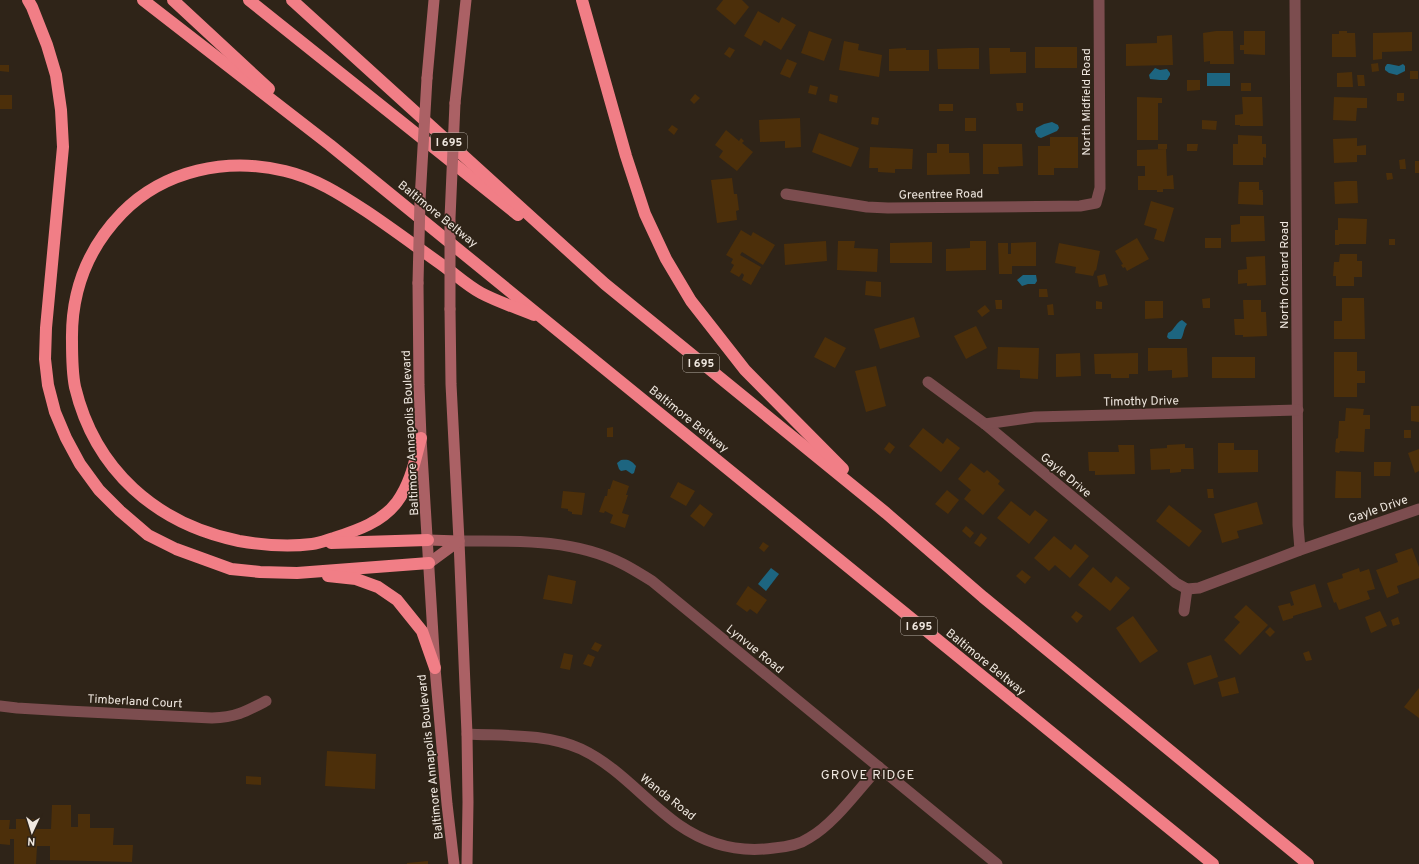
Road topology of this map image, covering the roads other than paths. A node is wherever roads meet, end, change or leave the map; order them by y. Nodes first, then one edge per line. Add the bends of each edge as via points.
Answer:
1 (28, 0) edge
2 (144, 0) edge
3 (173, 0) edge
4 (249, 0) edge
5 (292, 0) edge
6 (434, 0) edge
7 (466, 0) edge
8 (581, 0) edge
9 (1099, 0) edge
10 (1295, 0) edge
11 (330, 145) junction
12 (786, 194) dead end
13 (1096, 203) joint
14 (605, 284) junction
15 (547, 321) junction
16 (928, 382) dead end
17 (1298, 410) junction
18 (985, 424) junction
19 (421, 438) junction
20 (1419, 509) edge
21 (886, 513) junction
22 (428, 540) junction
23 (459, 541) junction
24 (314, 544) junction
25 (1300, 550) junction
26 (429, 563) junction
27 (297, 573) junction
28 (1187, 589) junction
29 (1184, 611) dead end
30 (435, 668) junction
31 (266, 701) dead end
32 (0, 706) edge
33 (467, 734) junction
34 (879, 767) junction
35 (454, 864) edge
36 (467, 864) edge
37 (997, 864) edge
38 (1213, 864) edge
39 (1308, 864) edge

1 - 27 highway via 47,45 56,75 62,110 63,147 45,359 55,412 66,438 80,464 99,490 148,535 176,549 231,569
2 - 11 highway, Baltimore Beltway / I 695
3 - 11 highway
4 - 14 highway
5 - 14 highway, I 695
6 - 19 main road, Baltimore Annapolis Boulevard, bridge via 420,200 418,283
7 - 23 main road, bridge via 456,103 450,218 451,384
8 - 21 highway via 645,214 666,259 691,301 745,370
9 - 13 street, North Midfield Road via 1100,188
10 - 17 street, North Orchard Road
11 - 15 highway, Baltimore Beltway / I 695
12 - 13 street, Greentree Road via 888,208 1080,206
14 - 21 highway, I 695
15 - 24 highway via 481,293 349,200 312,179 284,170 253,166 201,169 174,177 130,205 110,226 82,272 71,327 75,385 85,418 99,447 117,472 142,497 196,529 250,543
15 - 38 highway, Baltimore Beltway / I 695
16 - 18 street, Gayle Drive
17 - 18 street, Timothy Drive via 1035,416
17 - 25 street, North Orchard Road
18 - 28 street, Gayle Drive via 1176,583
19 - 22 main road, Baltimore Annapolis Boulevard
19 - 24 highway via 408,484 396,504 377,520 359,530
20 - 25 street, Gayle Drive
21 - 39 highway, I 695 via 983,597
22 - 23 main road
22 - 24 highway
22 - 26 main road, Baltimore Annapolis Boulevard
23 - 26 main road
23 - 33 main road
23 - 34 street, Lynvue Road via 528,541 561,545 594,552 622,563 652,581
25 - 28 street, Gayle Drive via 1198,588
26 - 27 highway
26 - 30 main road, Baltimore Annapolis Boulevard
27 - 30 highway via 356,579 378,587 397,600 422,631
28 - 29 street
30 - 35 main road, Baltimore Annapolis Boulevard via 446,804
31 - 32 street, Timberland Court via 228,718
33 - 34 street, Wanda Road via 528,737 555,741 580,749 608,766 679,825 707,841 737,849 787,847 808,839 828,824
33 - 36 main road
34 - 37 street, Lynvue Road

